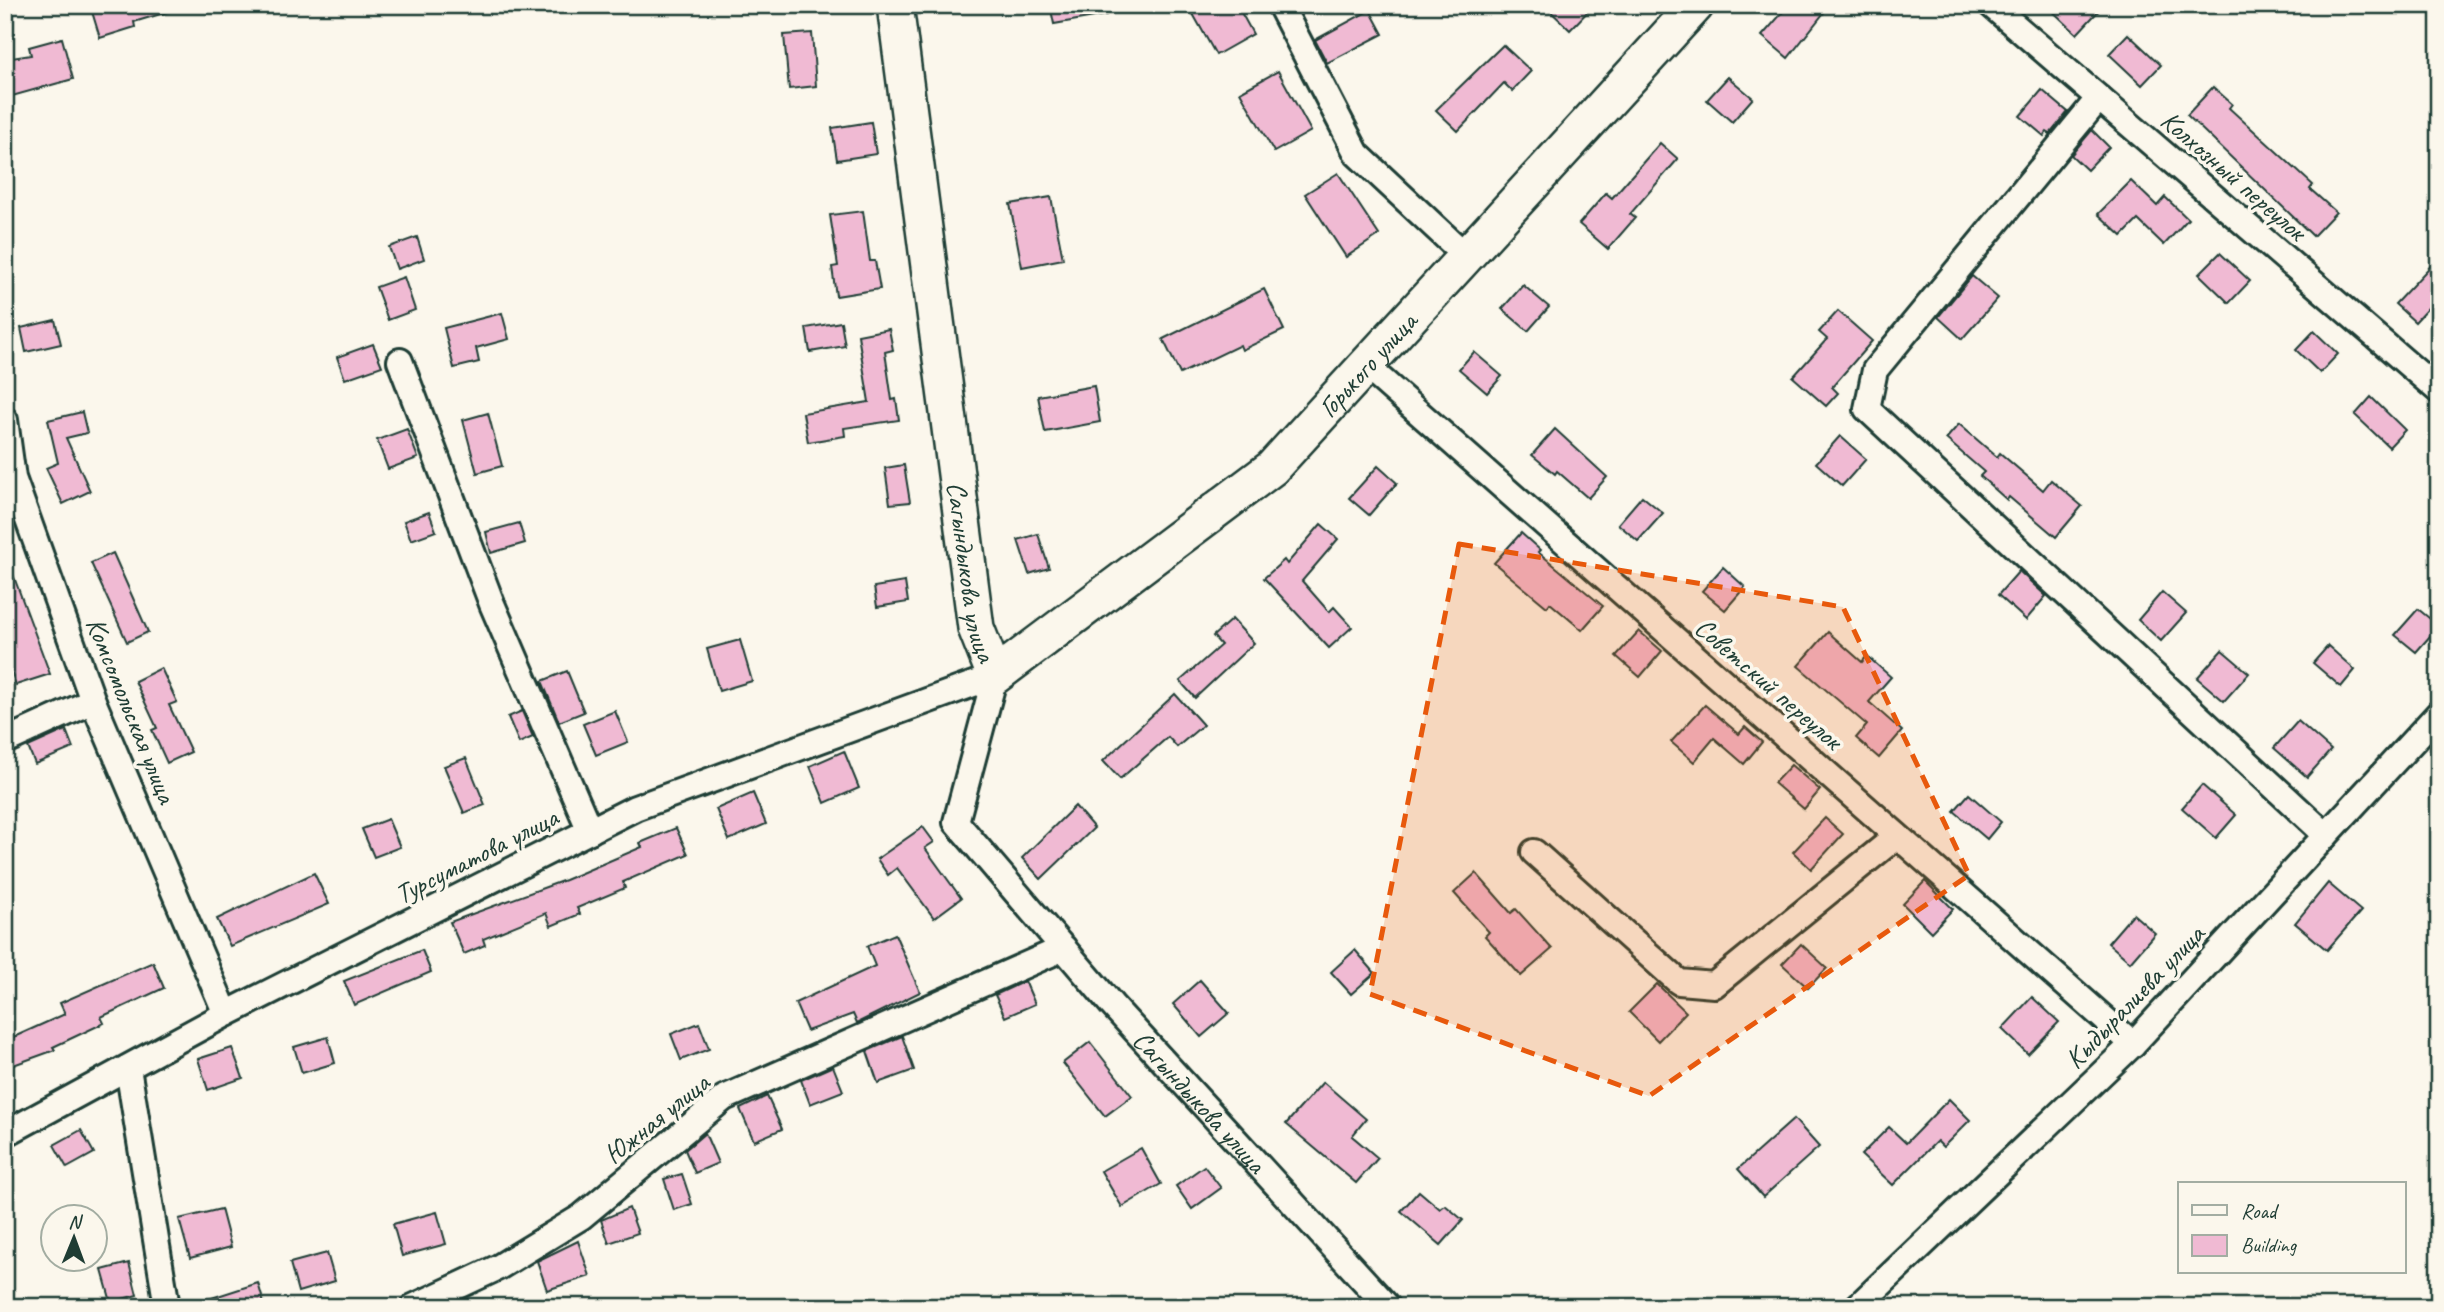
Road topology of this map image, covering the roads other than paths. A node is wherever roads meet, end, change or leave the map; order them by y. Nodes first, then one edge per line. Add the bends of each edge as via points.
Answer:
1 (895, 5) edge
2 (1280, 5) edge
3 (1696, 5) edge
4 (1991, 5) edge
5 (2099, 99) junction
6 (1466, 256) junction
7 (400, 361) dead end
8 (1366, 366) junction
9 (2439, 391) edge
10 (5, 420) edge
11 (995, 676) junction
12 (93, 701) junction
13 (2439, 713) edge
14 (5, 741) edge
15 (590, 831) junction
16 (2326, 835) junction
17 (1897, 836) junction
18 (1534, 852) dead end
19 (1063, 948) junction
20 (226, 1014) junction
21 (2133, 1044) junction
22 (128, 1068) junction
23 (5, 1134) edge
24 (167, 1307) edge
25 (413, 1307) edge
26 (1388, 1307) edge
27 (1857, 1307) edge

1 - 11 street, Сагындыкова улица via 976,628
2 - 6 street via 1357,154
3 - 6 street, Горького улица
4 - 5 street, Колхозный переулок
5 - 9 street, Колхозный переулок
5 - 16 street via 1875,370 1867,409
6 - 8 street, Горького улица
7 - 15 street via 492,604
8 - 11 street, Горького улица via 1272,468
8 - 17 street, Советский переулок
10 - 12 street, Комсомольская улица via 13,478
11 - 15 street, Турсуматова улица via 635,808
11 - 19 street, Сагындыкова улица via 956,822
12 - 14 street
12 - 20 street, Комсомольская улица
13 - 16 street, Кыдыралиева улица
15 - 20 street, Турсуматова улица
16 - 21 street, Кыдыралиева улица
17 - 18 street via 1714,985 1679,982
17 - 21 street, Советский переулок
19 - 25 street, Южная улица via 724,1098 580,1217 499,1267
19 - 26 street, Сагындыкова улица
20 - 22 street, Турсуматова улица
21 - 27 street, Кыдыралиева улица
22 - 23 street, Турсуматова улица
22 - 24 street

